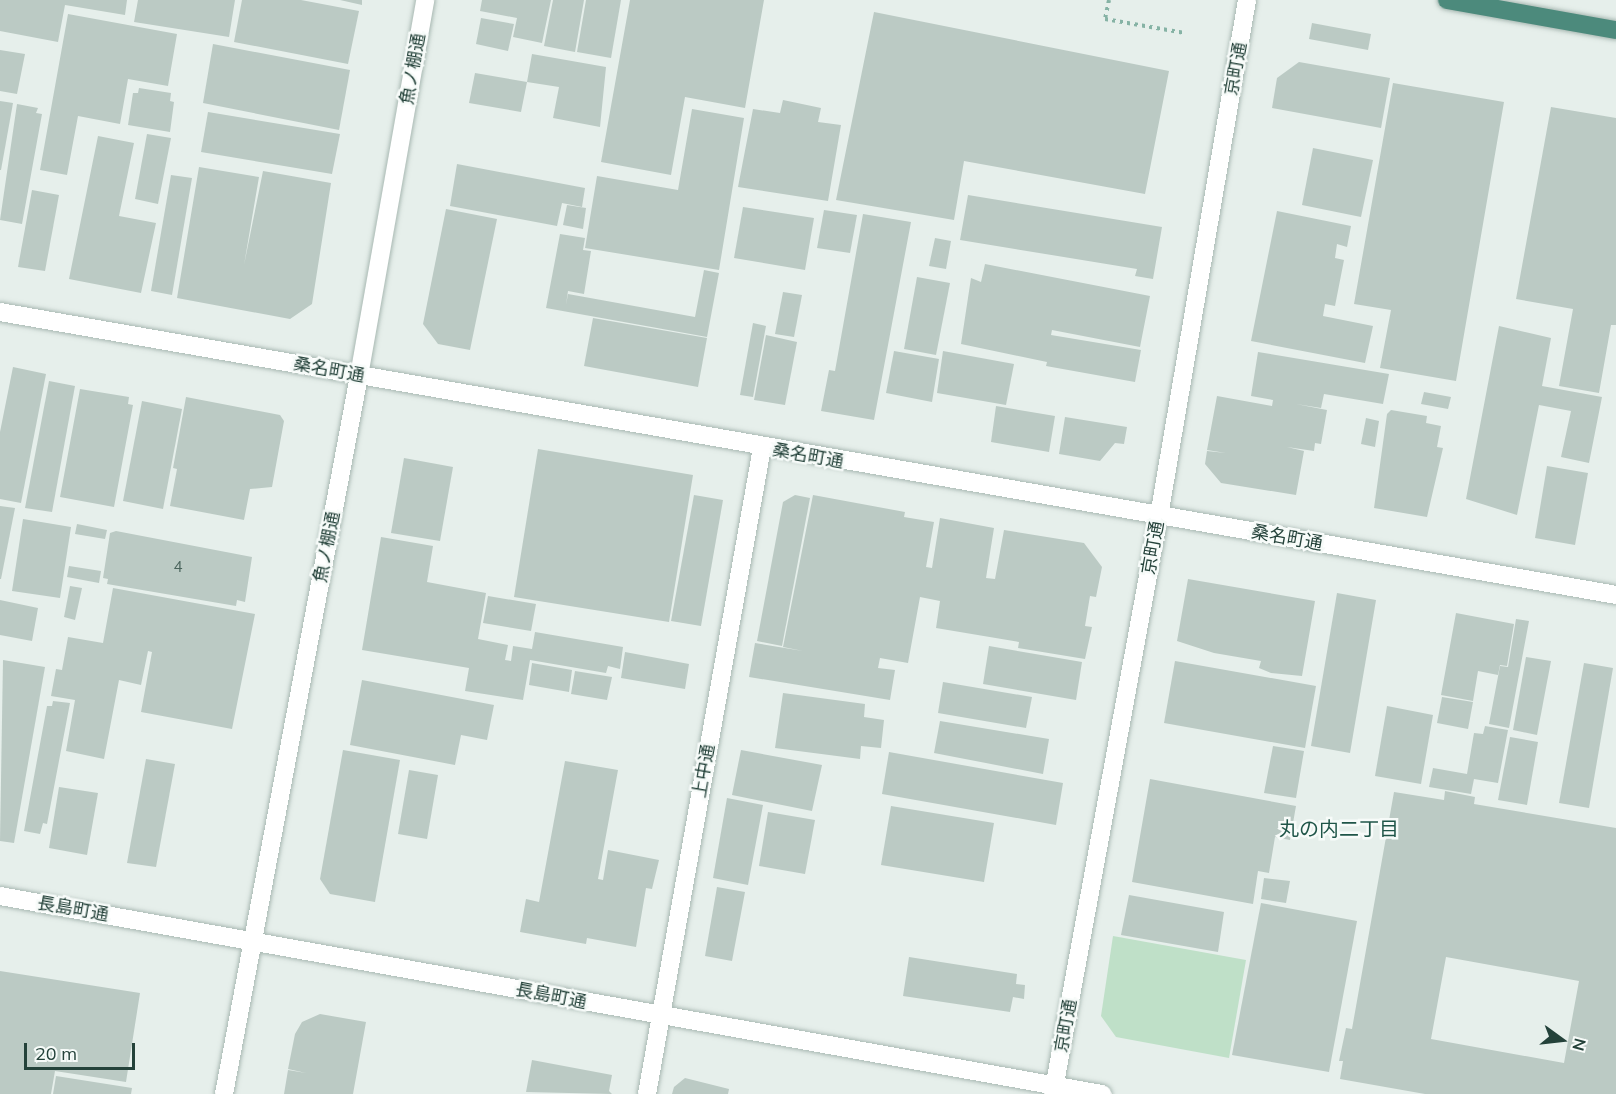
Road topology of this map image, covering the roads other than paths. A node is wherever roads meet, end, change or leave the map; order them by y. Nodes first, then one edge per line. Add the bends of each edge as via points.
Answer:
1 (425, 0) edge
2 (1247, 0) edge
3 (1447, 0) edge
4 (1616, 30) edge
5 (0, 312) edge
6 (359, 376) junction
7 (762, 448) junction
8 (1159, 516) junction
9 (1616, 595) edge
10 (0, 896) edge
11 (252, 941) junction
12 (661, 1017) junction
13 (1054, 1090) edge
14 (224, 1094) edge
15 (646, 1094) edge
16 (1102, 1094) edge

1 - 6 street, 魚ノ棚通
2 - 8 street, 京町通
3 - 4 highway
5 - 6 street, 桑名町通
6 - 7 street, 桑名町通
6 - 11 street, 魚ノ棚通
7 - 8 street, 桑名町通
7 - 12 street, 上中通
8 - 9 street, 桑名町通
8 - 13 street, 京町通
10 - 11 street, 長島町通
11 - 12 street, 長島町通
11 - 14 street, 魚ノ棚通
12 - 13 street, 長島町通
12 - 15 street, 上中通
13 - 16 street, 長島町通

